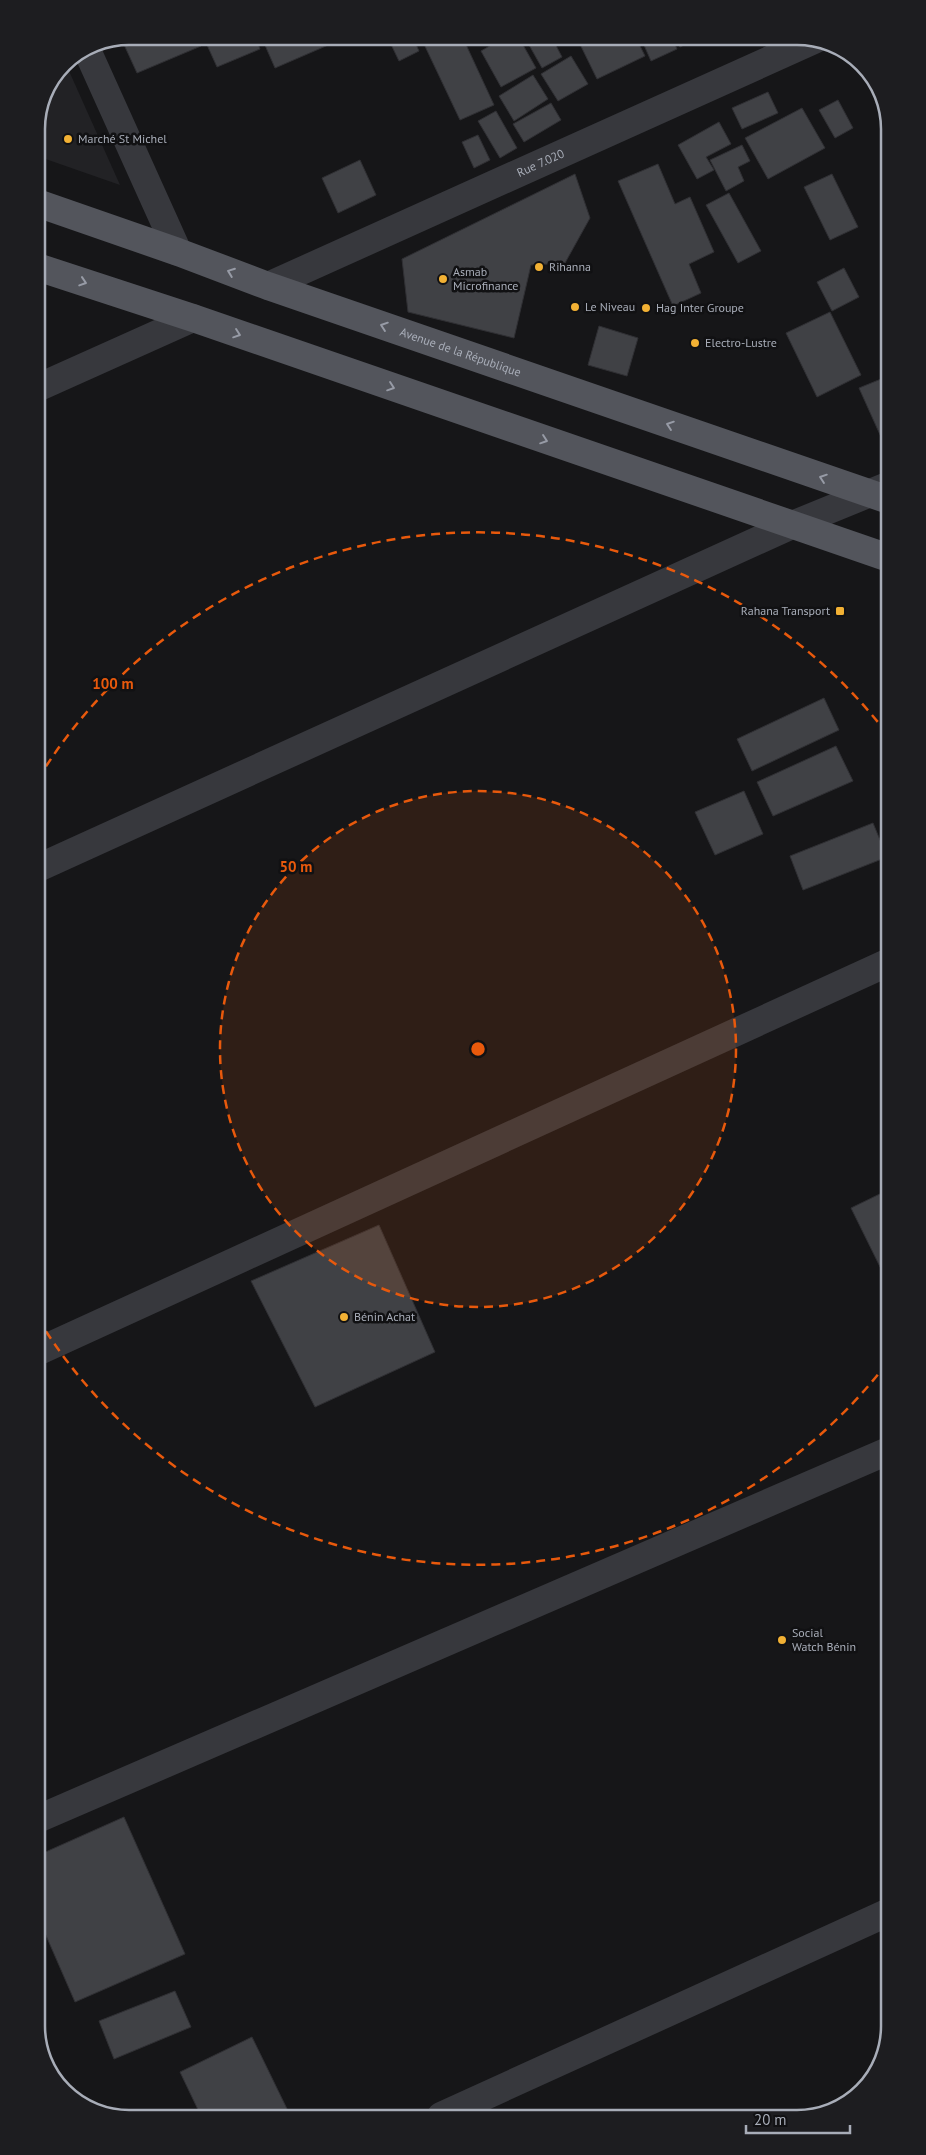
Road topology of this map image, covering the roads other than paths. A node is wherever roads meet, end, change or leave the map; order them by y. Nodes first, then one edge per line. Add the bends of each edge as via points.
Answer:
1 (803, 45) edge
2 (89, 55) edge
3 (45, 206) edge
4 (178, 252) junction
5 (45, 270) edge
6 (268, 286) junction
7 (193, 318) junction
8 (45, 384) edge
9 (880, 493) edge
10 (792, 525) junction
11 (881, 555) edge
12 (45, 865) edge
13 (881, 966) edge
14 (45, 1347) edge
15 (881, 1454) edge
16 (45, 1816) edge
17 (881, 1916) edge
18 (454, 2110) edge

1 - 6 street, Rue 7.020
2 - 4 street
3 - 4 main road, Avenue de la République
6 -> 4 main road, Avenue de la République
5 -> 7 main road
9 -> 6 main road, Avenue de la République
7 - 8 street
7 -> 10 main road
9 - 10 street
10 - 11 main road
10 - 12 street
13 - 14 street
15 - 16 street
17 - 18 street

